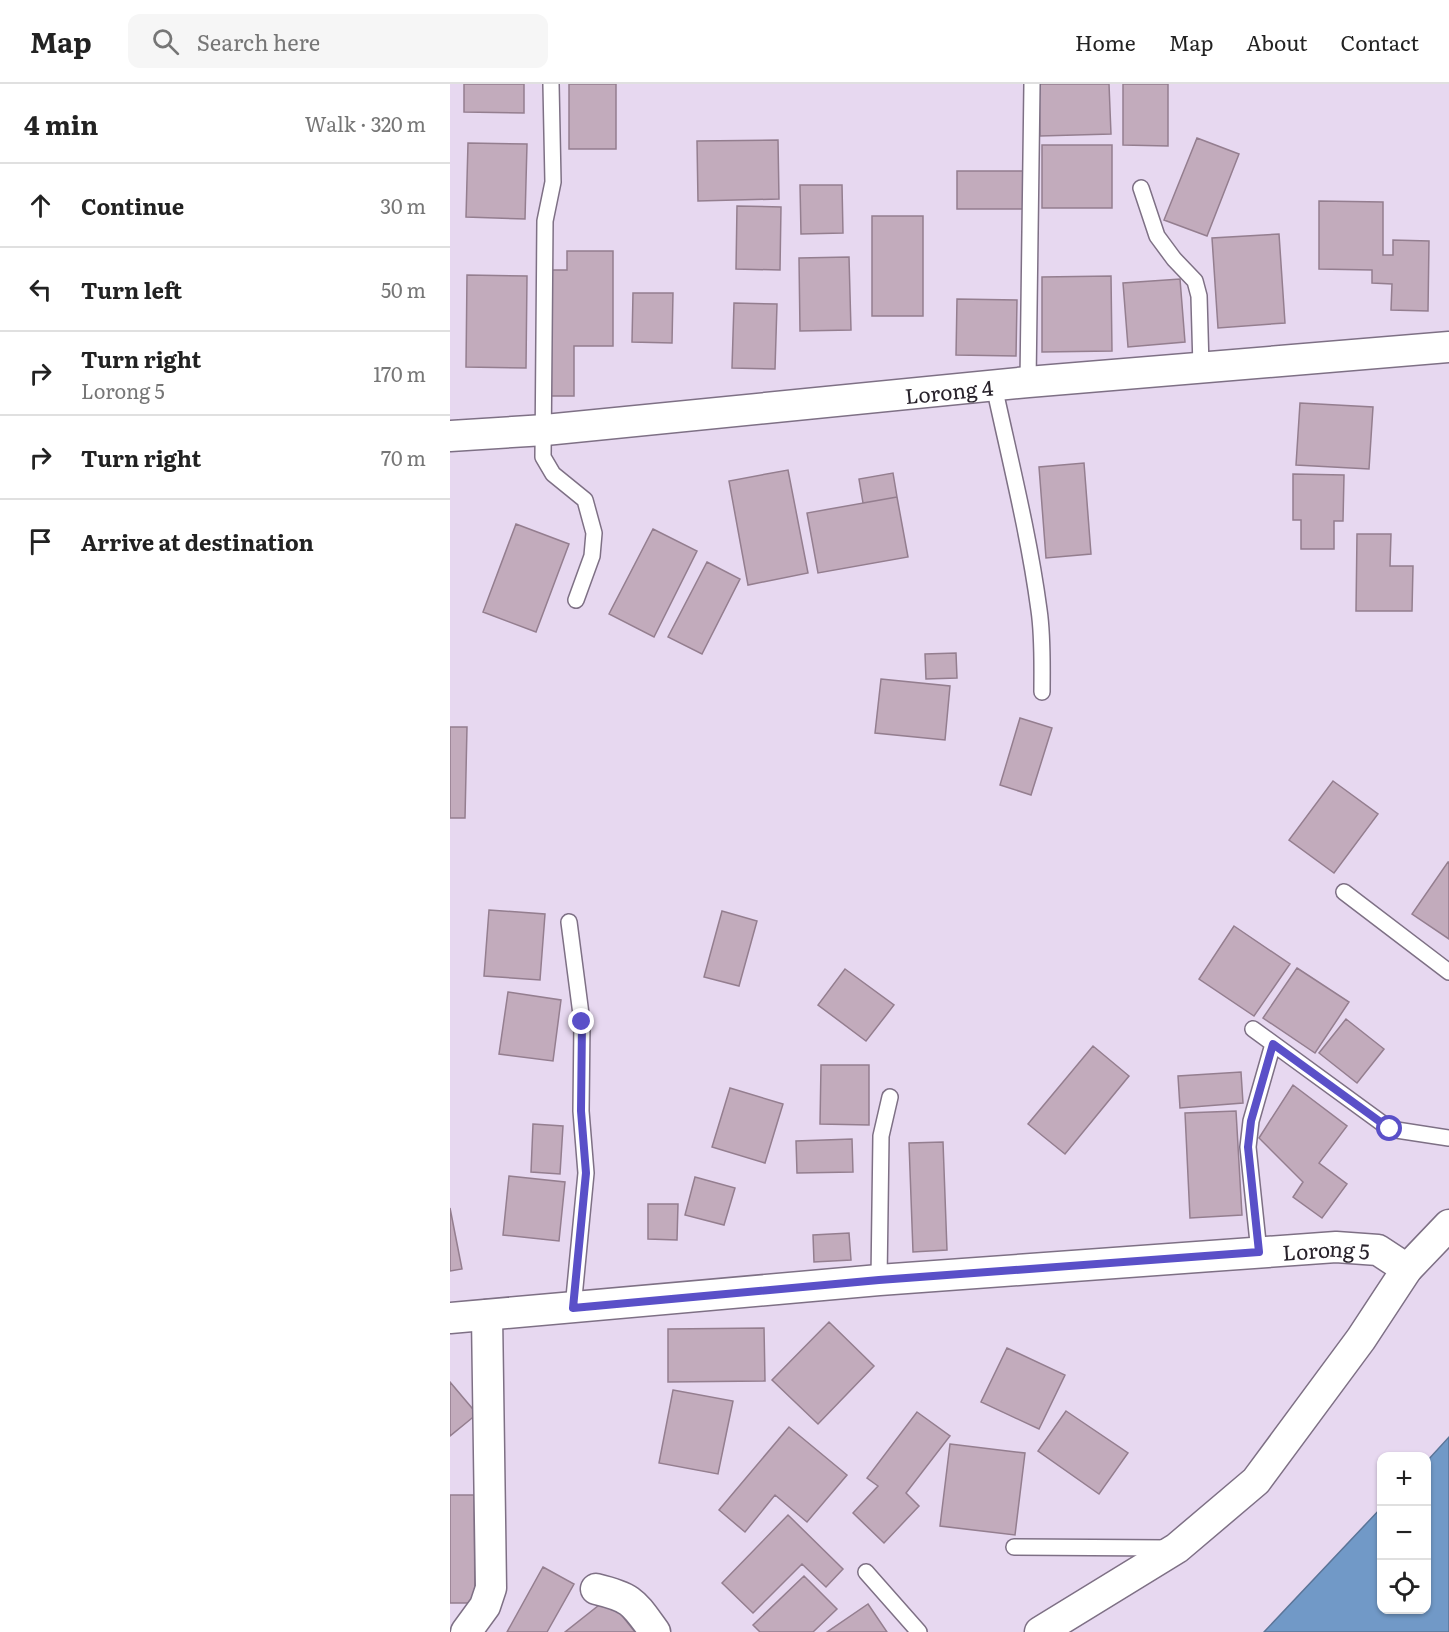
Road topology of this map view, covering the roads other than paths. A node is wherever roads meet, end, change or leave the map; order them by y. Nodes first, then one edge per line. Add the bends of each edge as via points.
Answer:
1 (551, 84) edge
2 (1032, 84) edge
3 (1141, 188) dead end
4 (1449, 347) edge
5 (1200, 353) junction
6 (1028, 382) junction
7 (994, 386) junction
8 (545, 430) junction
9 (450, 436) edge
10 (576, 600) dead end
11 (1042, 692) dead end
12 (1344, 892) dead end
13 (569, 922) dead end
14 (1449, 972) edge
15 (1253, 1029) dead end
16 (1273, 1044) junction
17 (890, 1096) dead end
18 (1449, 1138) edge
19 (1449, 1225) edge
20 (1259, 1252) junction
21 (1407, 1269) junction
22 (879, 1280) junction
23 (573, 1308) junction
24 (487, 1315) junction
25 (450, 1318) edge
26 (1014, 1547) dead end
27 (1177, 1548) junction
28 (866, 1572) dead end
29 (596, 1589) dead end
30 (466, 1632) edge
31 (655, 1632) edge
32 (918, 1632) edge
33 (1040, 1632) edge

1 - 8 lane via 553,182 545,221
2 - 6 lane
3 - 5 lane via 1157,236 1195,281
4 - 5 street, Lorong 4
5 - 6 street, Lorong 4
6 - 7 street, Lorong 4
7 - 8 street, Lorong 4
7 - 11 lane via 1039,610
8 - 9 street, Lorong 4
8 - 10 lane via 543,458 553,474 585,500 594,533 592,556
12 - 14 lane
13 - 23 lane via 582,1022 581,1111 586,1173
15 - 16 lane
16 - 18 lane via 1390,1129
16 - 20 lane via 1251,1121 1248,1147
17 - 22 lane via 881,1136
19 - 21 street
20 - 21 street, Lorong 5 via 1336,1247 1378,1250
20 - 22 street, Lorong 5
21 - 27 street via 1361,1339 1256,1481
22 - 23 street, Lorong 5
23 - 24 street, Lorong 5
24 - 25 street, Lorong 5
24 - 30 street via 491,1588 482,1611
26 - 27 lane
27 - 33 street
28 - 32 lane
29 - 31 street via 627,1598

